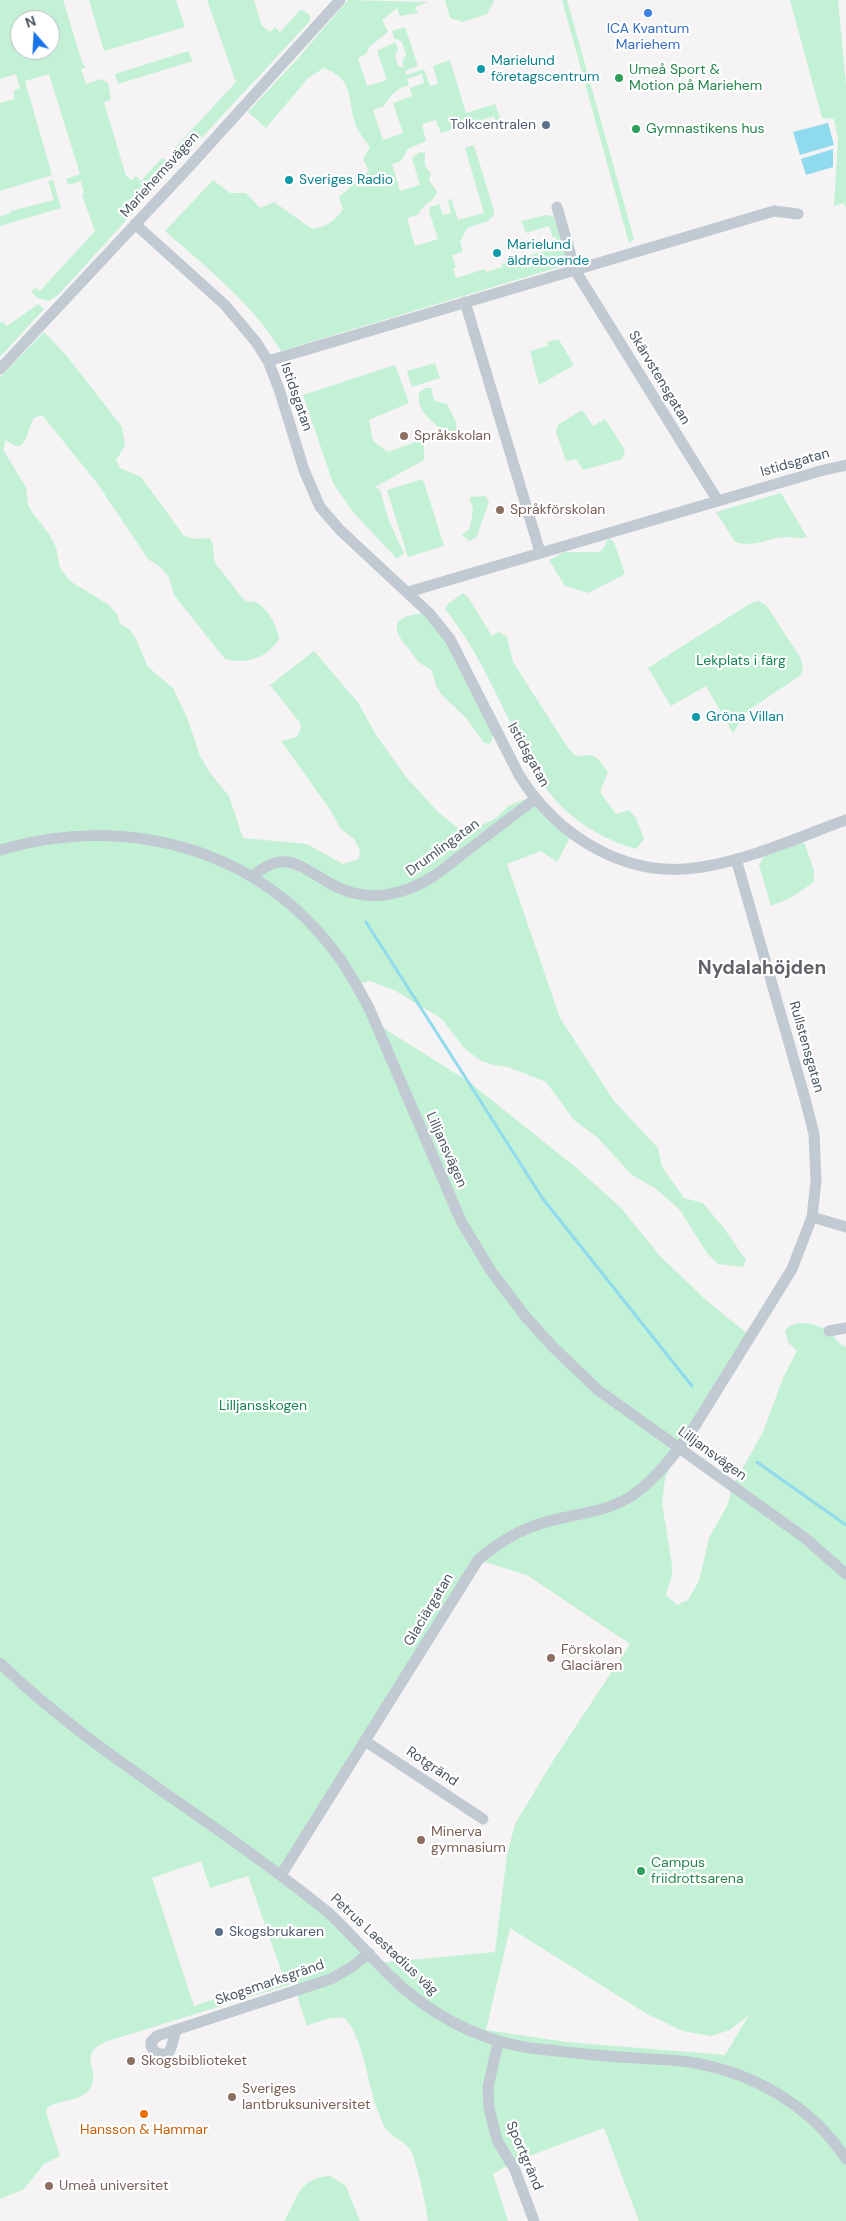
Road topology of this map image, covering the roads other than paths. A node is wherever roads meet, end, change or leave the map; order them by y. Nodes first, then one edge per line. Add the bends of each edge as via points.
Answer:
1 (340, 0) edge
2 (557, 207) dead end
3 (798, 214) dead end
4 (135, 224) junction
5 (575, 270) junction
6 (465, 302) junction
7 (268, 361) junction
8 (0, 369) edge
9 (846, 465) edge
10 (718, 501) junction
11 (540, 552) junction
12 (408, 592) junction
13 (535, 799) junction
14 (846, 820) edge
15 (0, 850) edge
16 (736, 860) junction
17 (252, 877) junction
18 (812, 1217) junction
19 (846, 1227) edge
20 (846, 1328) edge
21 (829, 1331) dead end
22 (678, 1449) junction
23 (846, 1574) edge
24 (0, 1663) edge
25 (364, 1741) junction
26 (483, 1819) dead end
27 (281, 1875) junction
28 (369, 1953) junction
29 (176, 2031) dead end
30 (498, 2042) junction
31 (846, 2159) edge
32 (534, 2221) edge

1 - 4 street, Mariehemsvägen
2 - 5 street, Skärvstensgatan
3 - 5 street via 774,211
4 - 7 street, Istidsgatan via 236,317
4 - 8 street, Mariehemsvägen
5 - 6 street
5 - 10 street, Skärvstensgatan
6 - 7 street
6 - 11 street
7 - 12 street, Istidsgatan via 308,483 320,507 352,542
9 - 10 street, Istidsgatan
10 - 11 street, Istidsgatan
11 - 12 street, Istidsgatan
12 - 13 street, Istidsgatan via 450,639 515,767
13 - 16 street, Istidsgatan via 572,834 611,857 668,869
13 - 17 street, Drumlingatan via 434,876 400,893 380,896 340,889 307,868 292,863 267,865
14 - 16 street, Istidsgatan
15 - 17 street, Lilljansvägen via 63,836 102,834 143,838 207,855
16 - 18 street, Rullstensgatan via 814,1134 816,1168
17 - 22 street, Lilljansvägen via 300,914 347,968 368,1008 461,1221 506,1293 579,1373
18 - 19 street
18 - 22 street, Rullstensgatan via 792,1268
20 - 21 street
22 - 23 street, Lilljansvägen via 805,1538
22 - 25 street, Glaciärgatan via 638,1492 620,1502 535,1525 499,1543 478,1560
24 - 27 street, Petrus Laestadius väg via 53,1710
25 - 26 street, Rotgränd
25 - 27 street, Glaciärgatan
27 - 28 street, Petrus Laestadius väg via 330,1915
28 - 29 street, Skogsmarksgränd via 331,1979
28 - 30 street, Petrus Laestadius väg via 390,1976 429,2008 461,2027
30 - 31 street, Petrus Laestadius väg via 687,2062 726,2070 776,2092 801,2109 826,2133
30 - 32 street, Sportgränd via 488,2087 489,2108 498,2140 515,2170

